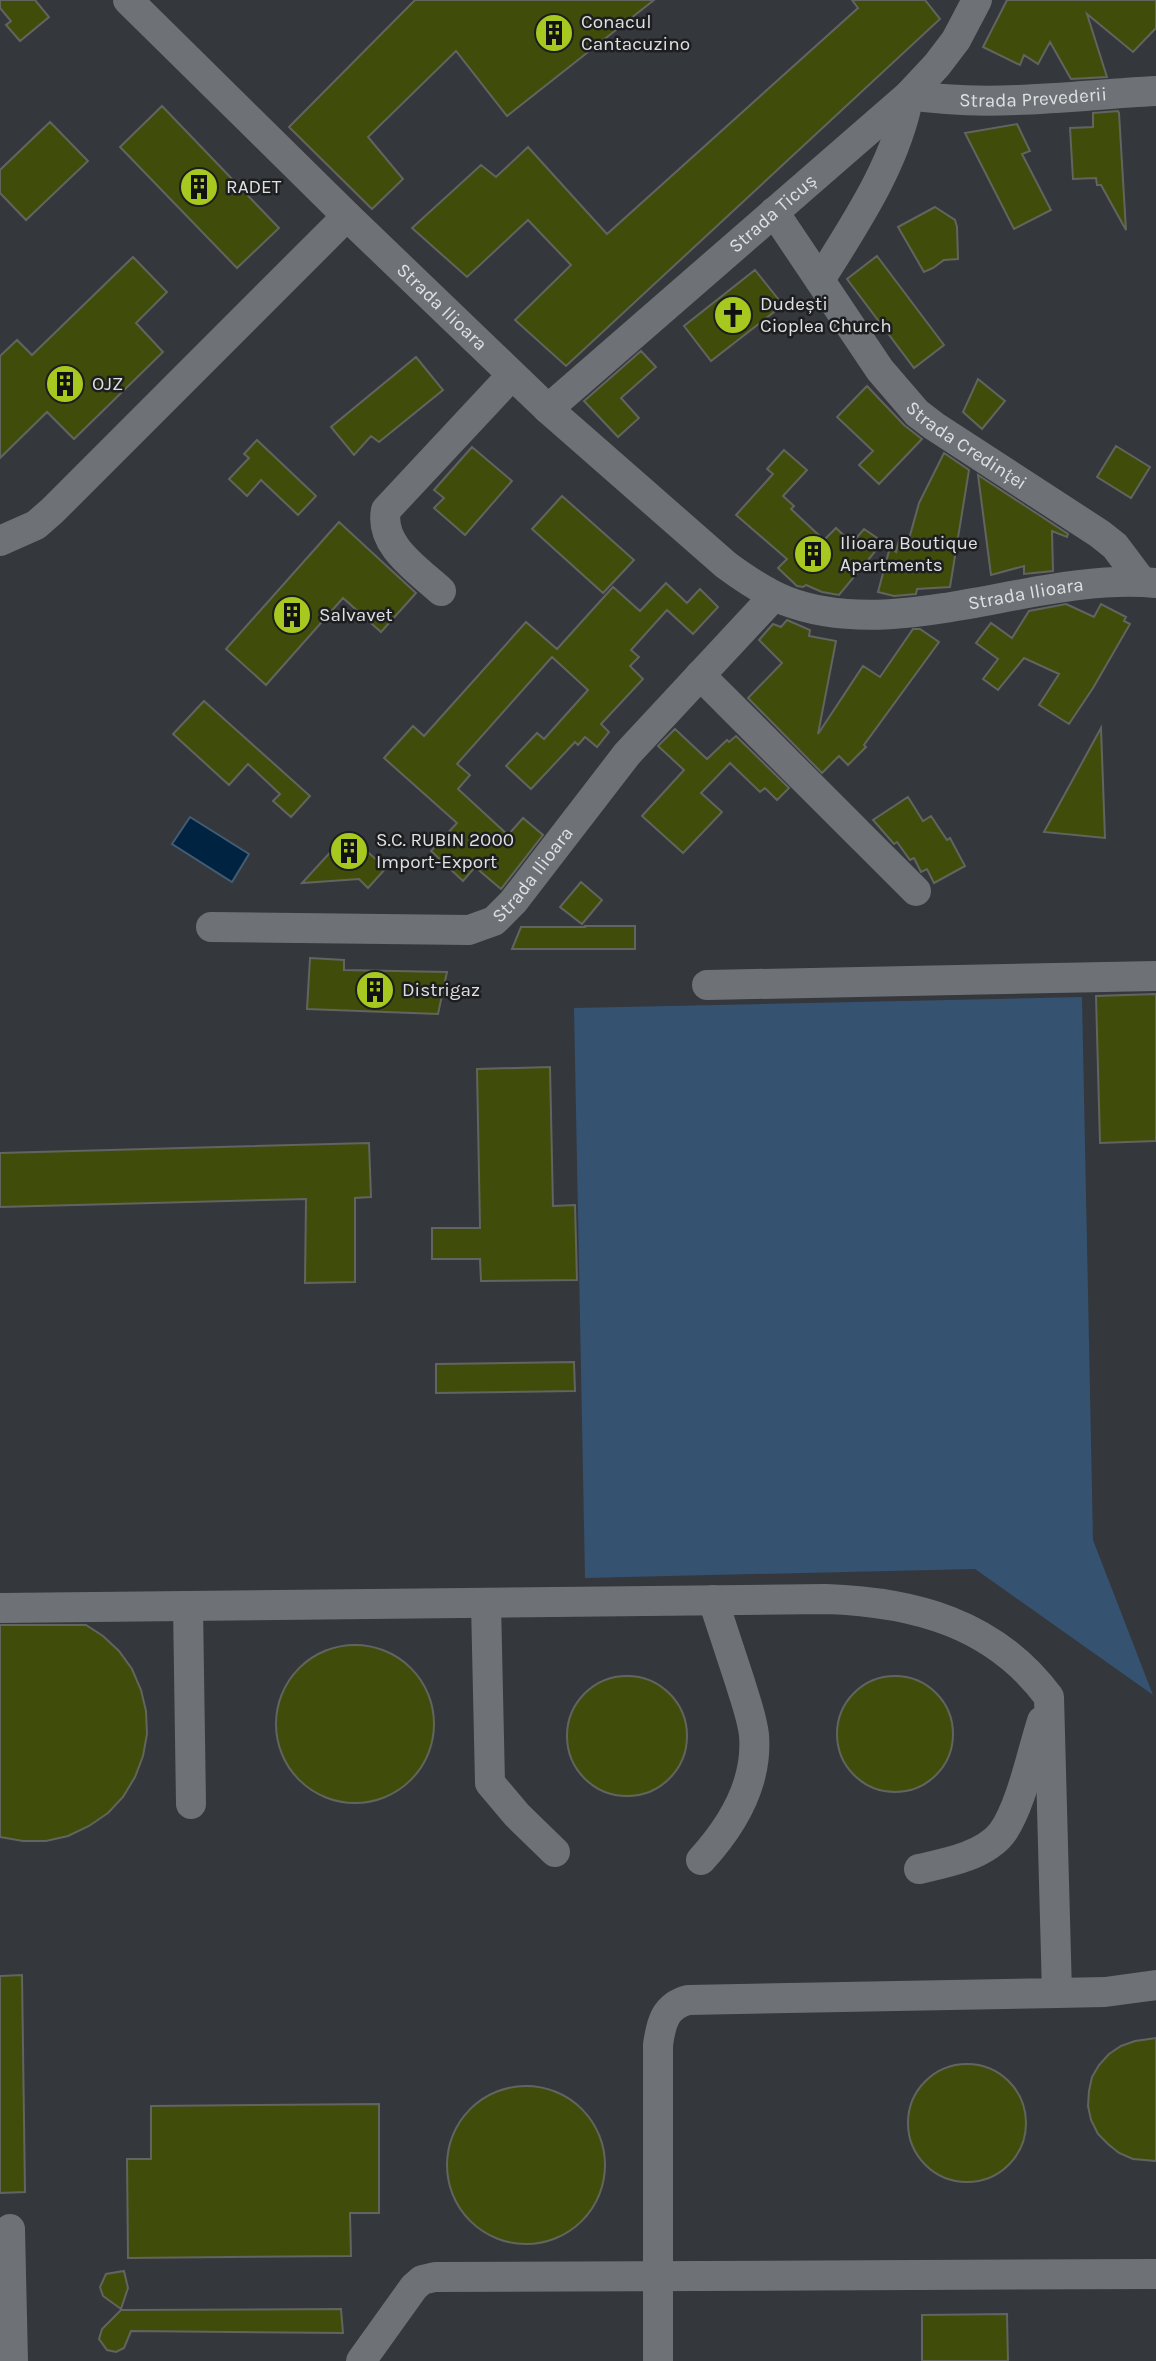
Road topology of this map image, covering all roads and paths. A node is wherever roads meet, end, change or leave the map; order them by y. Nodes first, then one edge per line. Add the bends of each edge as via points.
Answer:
1 (128, 0) edge
2 (977, 0) edge
3 (1156, 90) edge
4 (909, 95) junction
5 (774, 212) junction
6 (347, 216) junction
7 (820, 280) junction
8 (512, 375) junction
9 (548, 409) junction
10 (36, 525) junction
11 (0, 527) edge
12 (0, 541) edge
13 (1149, 582) edge
14 (440, 590) dead end
15 (774, 596) junction
16 (700, 675) junction
17 (916, 891) dead end
18 (211, 927) dead end
19 (1156, 976) edge
20 (706, 985) dead end
21 (713, 1600) junction
22 (486, 1603) junction
23 (188, 1606) junction
24 (0, 1608) edge
25 (1049, 1697) junction
26 (191, 1804) dead end
27 (555, 1852) dead end
28 (701, 1860) dead end
29 (919, 1869) dead end
30 (1156, 1985) edge
31 (1057, 1993) junction
32 (10, 2229) dead end
33 (1156, 2274) edge
34 (659, 2275) junction
35 (13, 2361) edge
36 (361, 2361) edge
37 (658, 2361) edge

1 - 6 street, Strada Ilioara
2 - 4 street, Strada Ticuș via 956,40
3 - 4 street, Strada Prevederii via 978,101
4 - 5 street, Strada Ticuș
4 - 7 street via 885,167
5 - 7 street, Strada Credinței
5 - 9 street, Strada Ticuș
6 - 8 street, Strada Ilioara
6 - 10 street
7 - 13 street, Strada Credinței via 880,370 917,413 1100,534
8 - 9 street, Strada Ilioara
8 - 14 street via 386,510 387,536
9 - 15 street, Strada Ilioara via 726,565
10 - 11 street
10 - 12 street
13 - 15 street, Strada Ilioara via 1061,587 891,615 832,612
15 - 16 street, Strada Ilioara
16 - 17 street
16 - 18 street, Strada Ilioara via 607,779 513,902 487,925 469,930
19 - 20 street
21 - 22 street
21 - 25 street via 863,1600 923,1612 968,1628 997,1646 1020,1663
21 - 28 street via 754,1735 746,1790 733,1820
22 - 23 street
22 - 27 street via 490,1783
23 - 24 street
23 - 26 street
25 - 29 street via 1002,1833 961,1858
25 - 31 street
30 - 31 street
31 - 34 street via 677,2003 663,2019 658,2045
32 - 35 street
33 - 34 street
34 - 36 street via 422,2280
34 - 37 street

